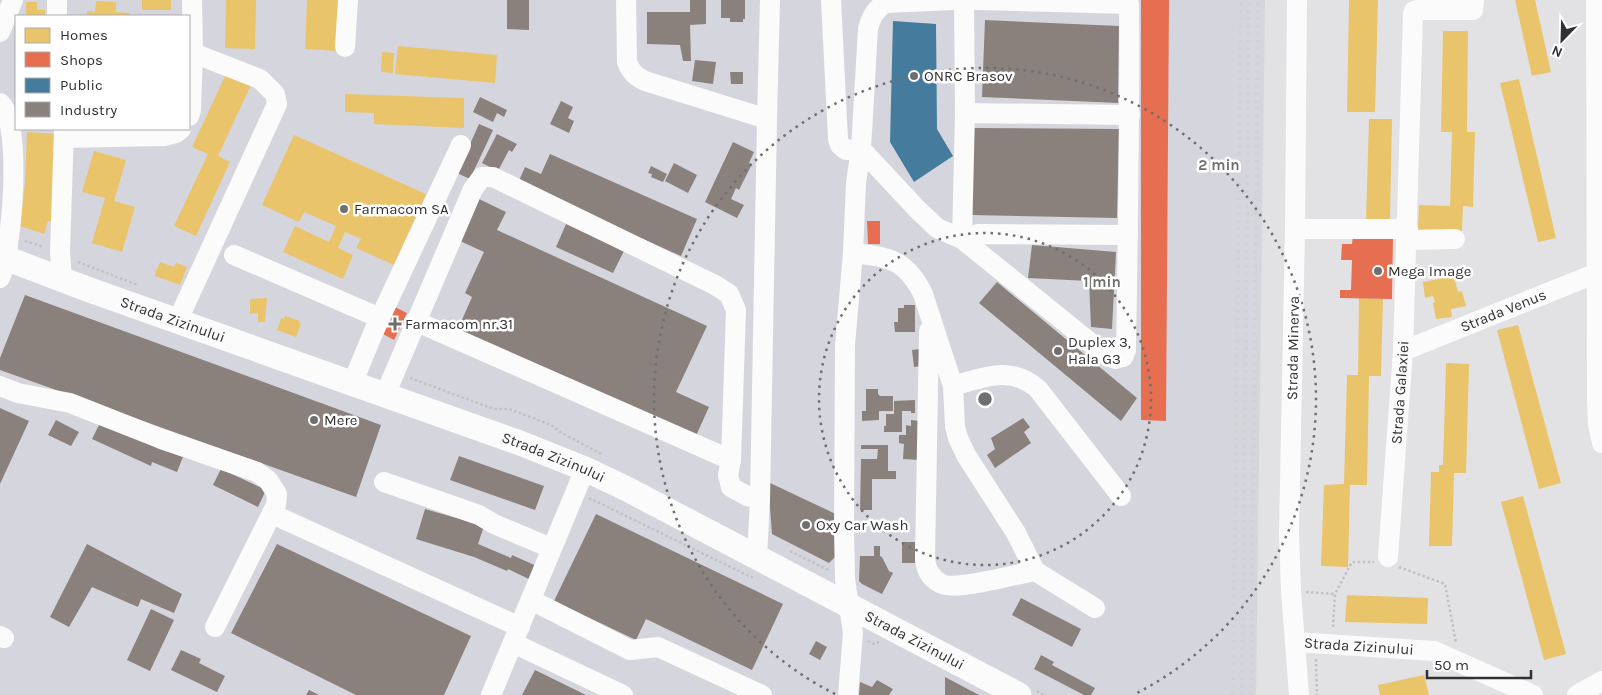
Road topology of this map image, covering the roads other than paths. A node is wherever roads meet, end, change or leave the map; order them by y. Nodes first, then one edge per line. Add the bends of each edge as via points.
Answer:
1 (13, 0) edge
2 (57, 0) edge
3 (192, 0) edge
4 (348, 0) edge
5 (626, 0) edge
6 (770, 0) edge
7 (831, 0) edge
8 (954, 0) edge
9 (964, 0) edge
10 (975, 0) edge
11 (1297, 0) edge
12 (1474, 0) edge
13 (1596, 0) edge
14 (57, 15) edge
15 (0, 32) edge
16 (345, 47) dead end
17 (193, 53) junction
18 (0, 103) edge
19 (190, 113) edge
20 (965, 113) junction
21 (1130, 115) junction
22 (767, 119) junction
23 (180, 130) edge
24 (64, 133) edge
25 (461, 144) dead end
26 (861, 149) junction
27 (1295, 229) junction
28 (1408, 234) junction
29 (1128, 235) junction
30 (962, 239) junction
31 (1455, 240) dead end
32 (853, 253) junction
33 (234, 255) dead end
34 (2, 264) edge
35 (1599, 272) edge
36 (62, 280) junction
37 (930, 314) junction
38 (380, 318) junction
39 (178, 320) junction
40 (416, 321) junction
41 (1403, 351) junction
42 (352, 384) junction
43 (0, 386) edge
44 (953, 386) junction
45 (385, 396) junction
46 (1602, 443) edge
47 (731, 460) junction
48 (588, 471) junction
49 (384, 482) dead end
50 (1121, 496) dead end
51 (760, 500) junction
52 (272, 514) junction
53 (551, 548) junction
54 (1387, 562) road end
55 (755, 568) junction
56 (1035, 570) junction
57 (531, 600) junction
58 (849, 605) junction
59 (1095, 608) dead end
60 (215, 627) dead end
61 (517, 635) junction
62 (1295, 642) junction
63 (1602, 681) edge
64 (491, 695) edge
65 (622, 695) edge
66 (762, 695) edge
67 (848, 695) edge
68 (1019, 695) edge
69 (1299, 695) edge
70 (1533, 695) edge
71 (1577, 695) edge

1 - 15 street
2 - 14 street
3 - 17 street
4 - 16 street
5 - 22 street via 627,62 636,77
6 - 22 street
7 - 26 street via 838,139 846,150
8 - 26 street via 885,3 876,9 868,29
9 - 20 street
10 - 21 street via 1129,4
11 - 27 street, Strada Minerva
12 - 28 street, Strada Galaxiei via 1473,10 1469,11 1414,11
13 - 35 street
17 - 19 street
17 - 39 street via 260,79 275,94 277,104
18 - 34 street via 9,118 14,167
20 - 21 street
20 - 30 street
21 - 29 street
22 - 51 street
23 - 24 street via 164,136
24 - 36 street
25 - 38 street
26 - 30 street via 937,228
26 - 32 street
27 - 28 street
27 - 62 street, Strada Minerva via 1289,533
28 - 31 street
28 - 41 street, Strada Galaxiei
29 - 30 street via 978,234
29 - 30 street via 1126,350 1123,357 1116,359 1107,356
32 - 37 street via 882,256 905,268 918,284
32 - 58 street via 845,345 844,529
33 - 38 street
34 - 36 main road, Strada Zizinului
35 - 41 street, Strada Venus
35 - 46 street via 1597,415
36 - 39 main road, Strada Zizinului
37 - 44 street
37 - 56 street via 924,559 928,571 942,584 956,587
38 - 42 street
39 - 42 main road, Strada Zizinului
40 - 45 street
40 - 47 street
40 - 47 street via 473,189 482,177 493,177 729,294 736,310
41 - 54 street, Strada Galaxiei
42 - 45 main road, Strada Zizinului
43 - 52 street via 18,394 70,403 257,472 268,480 277,494
44 - 50 street via 999,374 1016,376 1032,383
44 - 56 street via 955,426 961,446 1016,533
45 - 48 main road, Strada Zizinului via 520,443
47 - 51 street via 728,475 731,488
48 - 53 street
48 - 55 main road, Strada Zizinului
49 - 53 street via 479,515
51 - 55 street
52 - 60 street
52 - 61 street
53 - 57 street
55 - 58 main road, Strada Zizinului
56 - 59 street
57 - 61 street
57 - 66 street via 630,650 658,647
58 - 67 street via 853,633
58 - 68 main road, Strada Zizinului via 891,637
61 - 64 street
61 - 65 street
62 - 69 street, Strada Minerva
62 - 70 street, Strada Zizinului via 1434,651
63 - 71 street

